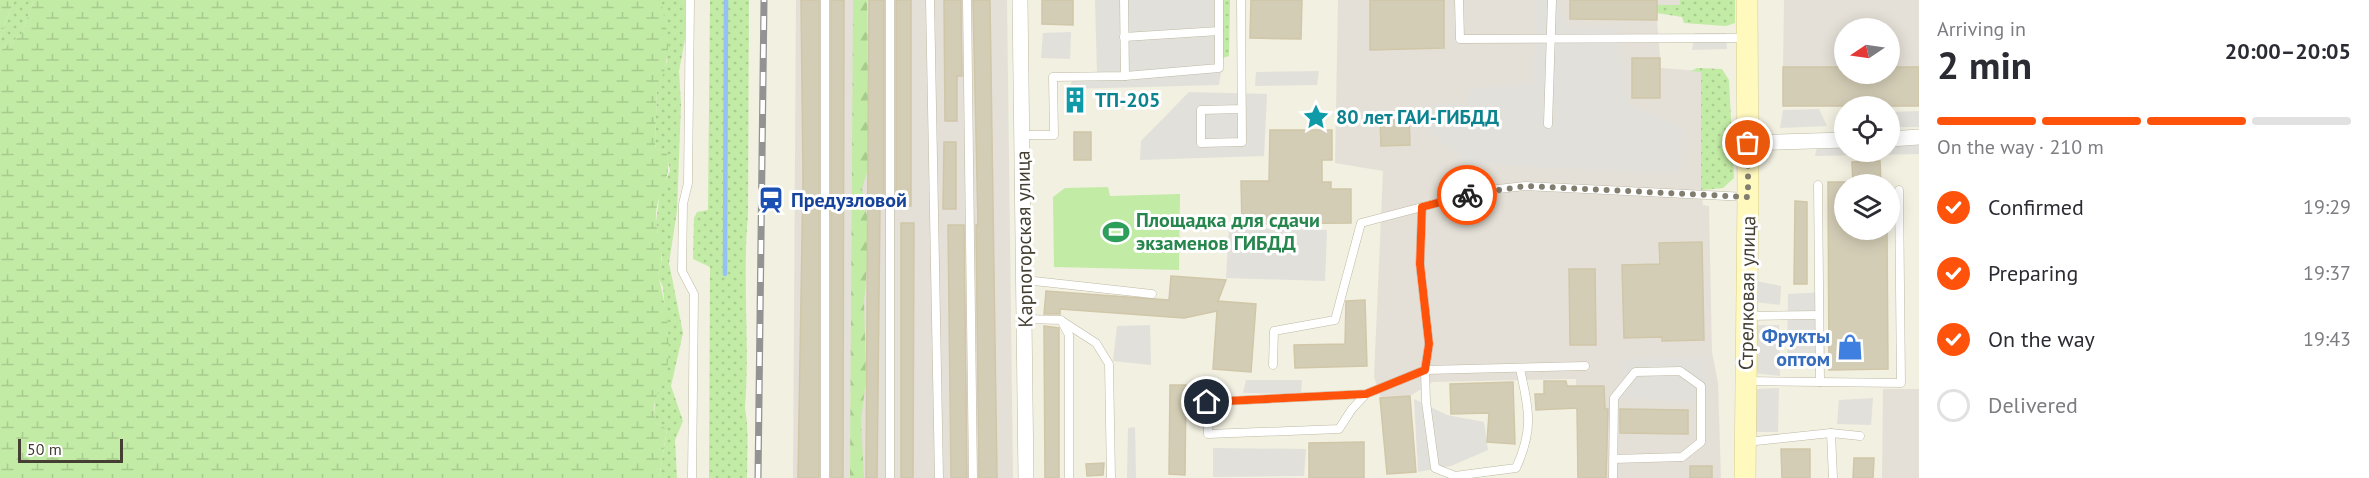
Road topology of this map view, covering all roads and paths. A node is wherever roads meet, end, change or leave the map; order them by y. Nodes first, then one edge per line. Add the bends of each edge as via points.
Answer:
1 (690, 0) edge
2 (825, 0) edge
3 (890, 0) edge
4 (930, 0) edge
5 (967, 0) edge
6 (1020, 0) edge
7 (1125, 0) edge
8 (1219, 0) edge
9 (1241, 0) edge
10 (1460, 0) edge
11 (1552, 0) edge
12 (1747, 0) edge
13 (1219, 31) junction
14 (1124, 37) junction
15 (1747, 38) junction
16 (1551, 39) junction
17 (1125, 76) junction
18 (1242, 109) junction
19 (1548, 124) dead end
20 (1023, 135) junction
21 (1919, 137) edge
22 (1900, 138) edge
23 (1834, 141) edge
24 (1748, 143) junction
25 (1818, 185) dead end
26 (1748, 197) junction
27 (1422, 207) junction
28 (1900, 240) edge
29 (1025, 280) junction
30 (1152, 294) dead end
31 (1819, 315) junction
32 (1745, 316) junction
33 (1025, 319) junction
34 (1061, 320) junction
35 (1274, 365) dead end
36 (1585, 366) dead end
37 (1520, 369) junction
38 (1425, 370) junction
39 (1745, 381) junction
40 (1820, 381) junction
41 (1366, 394) junction
42 (1832, 433) junction
43 (1860, 436) dead end
44 (1745, 442) junction
45 (1613, 459) junction
46 (692, 478) edge
47 (825, 478) edge
48 (890, 478) edge
49 (939, 478) edge
50 (973, 478) edge
51 (1026, 478) edge
52 (1069, 478) edge
53 (1110, 478) edge
54 (1613, 478) edge
55 (1745, 478) edge
56 (1833, 478) edge

1 - 46 lane via 688,183 683,204 682,271 694,294
2 - 47 lane
3 - 48 lane
4 - 49 lane
5 - 50 lane
6 - 20 street, Карпогорская улица
7 - 14 lane
8 - 13 lane
9 - 18 lane
10 - 16 lane via 1460,39
11 - 16 lane
12 - 15 street, Стрелковая улица
13 - 14 lane
13 - 17 lane via 1219,68
14 - 17 lane
15 - 16 lane
15 - 24 street, Стрелковая улица
16 - 19 lane
17 - 20 lane via 1053,77 1054,135
18 - 18 lane via 1242,142 1201,143 1201,110
20 - 29 street, Карпогорская улица
21 - 22 street
23 - 24 street
24 - 26 street, Стрелковая улица
25 - 31 lane
26 - 27 lane via 1525,186 1480,191
26 - 32 street, Стрелковая улица
27 - 35 lane via 1361,223 1335,320 1274,331
27 - 38 lane via 1420,264 1429,344
28 - 40 lane via 1901,383
29 - 30 lane
29 - 33 street, Карпогорская улица
31 - 32 lane
31 - 40 lane
32 - 39 street, Стрелковая улица
33 - 34 lane
33 - 51 street, Карпогорская улица
34 - 52 lane via 1069,335
34 - 53 lane via 1096,343 1109,364
36 - 37 lane
37 - 38 lane
37 - 38 lane via 1529,434 1516,468 1455,476 1435,468
38 - 41 lane
39 - 40 lane
39 - 44 street, Стрелковая улица
41 - 41 lane via 1207,402 1208,434 1339,429
42 - 43 lane
42 - 44 lane
42 - 56 lane
44 - 55 street, Стрелковая улица
45 - 45 lane via 1682,457 1701,442 1701,386 1680,371 1635,372 1614,398
45 - 54 lane

